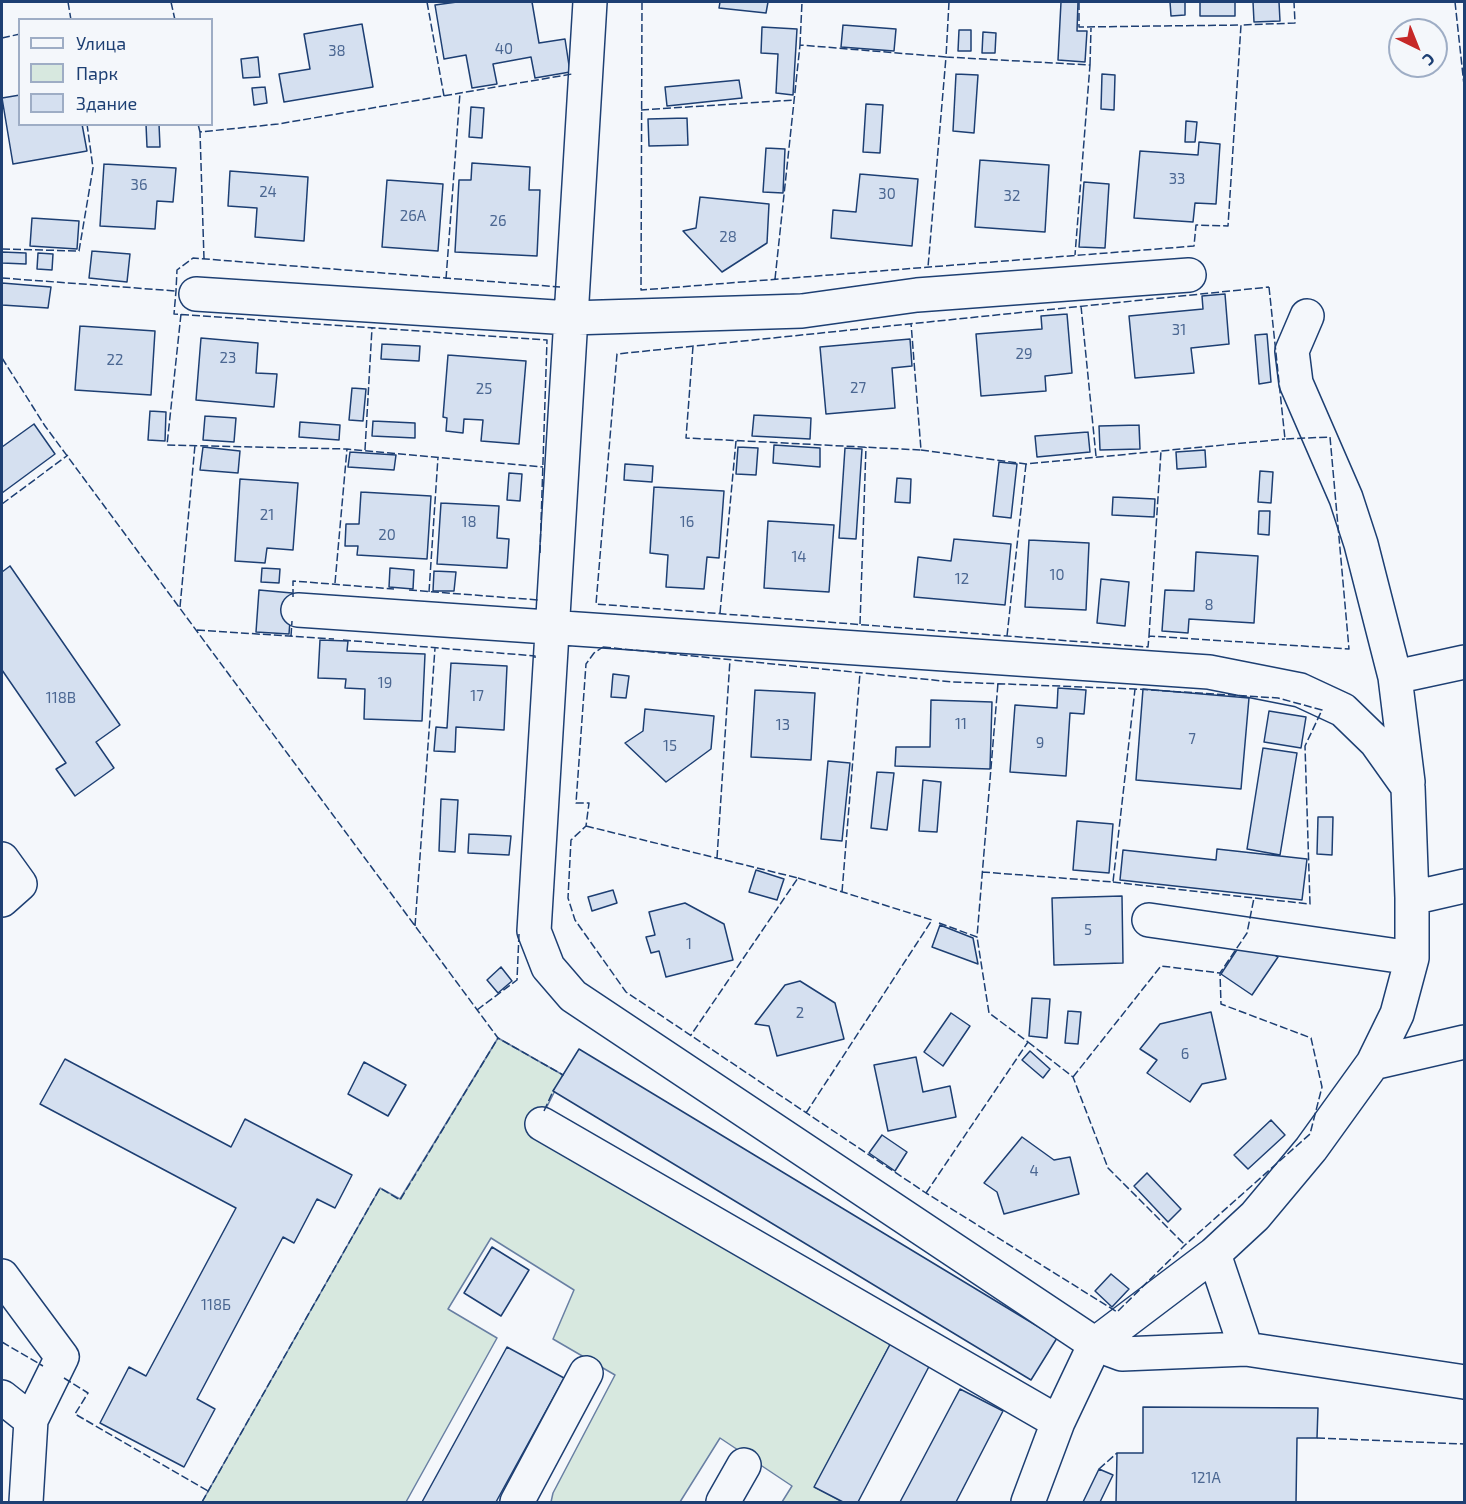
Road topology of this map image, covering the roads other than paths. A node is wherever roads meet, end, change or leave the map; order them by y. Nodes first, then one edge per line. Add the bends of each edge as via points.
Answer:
1 (590, 2) edge
2 (1189, 275) dead end
3 (196, 294) dead end
4 (1306, 316) dead end
5 (570, 318) junction
6 (298, 610) dead end
7 (552, 627) junction
8 (1464, 662) edge
9 (1395, 676) junction
10 (1408, 787) junction
11 (2, 859) edge
12 (1464, 886) edge
13 (1412, 898) junction
14 (2, 900) edge
15 (1149, 920) dead end
16 (1412, 958) junction
17 (1464, 1042) edge
18 (1373, 1063) junction
19 (542, 1124) dead end
20 (1214, 1254) junction
21 (2, 1276) edge
22 (1095, 1344) junction
23 (1246, 1349) junction
24 (586, 1374) dead end
25 (1464, 1382) edge
26 (2, 1397) edge
27 (31, 1420) junction
28 (1058, 1422) junction
29 (744, 1465) dead end
30 (26, 1503) edge
31 (517, 1503) edge
32 (723, 1503) edge
33 (1028, 1503) edge

1 - 5 lane
2 - 5 lane via 917,296 802,311
3 - 5 lane
4 - 9 lane via 1292,351 1296,383 1346,498
5 - 7 lane
6 - 7 lane
7 - 10 lane via 1209,672 1300,690 1343,710 1376,742
7 - 22 lane via 534,931 548,967 573,996
8 - 9 lane
9 - 10 lane
10 - 13 lane
11 - 14 lane via 20,884
12 - 13 lane
13 - 16 lane
15 - 16 lane
16 - 18 lane via 1397,1014
17 - 18 lane
18 - 20 lane via 1311,1149 1262,1207
19 - 28 lane
20 - 22 lane
20 - 23 lane
21 - 27 lane via 62,1357
22 - 23 lane via 1122,1354
22 - 28 lane
23 - 25 lane
24 - 31 lane
26 - 27 lane
27 - 30 lane
28 - 33 lane
29 - 32 lane

